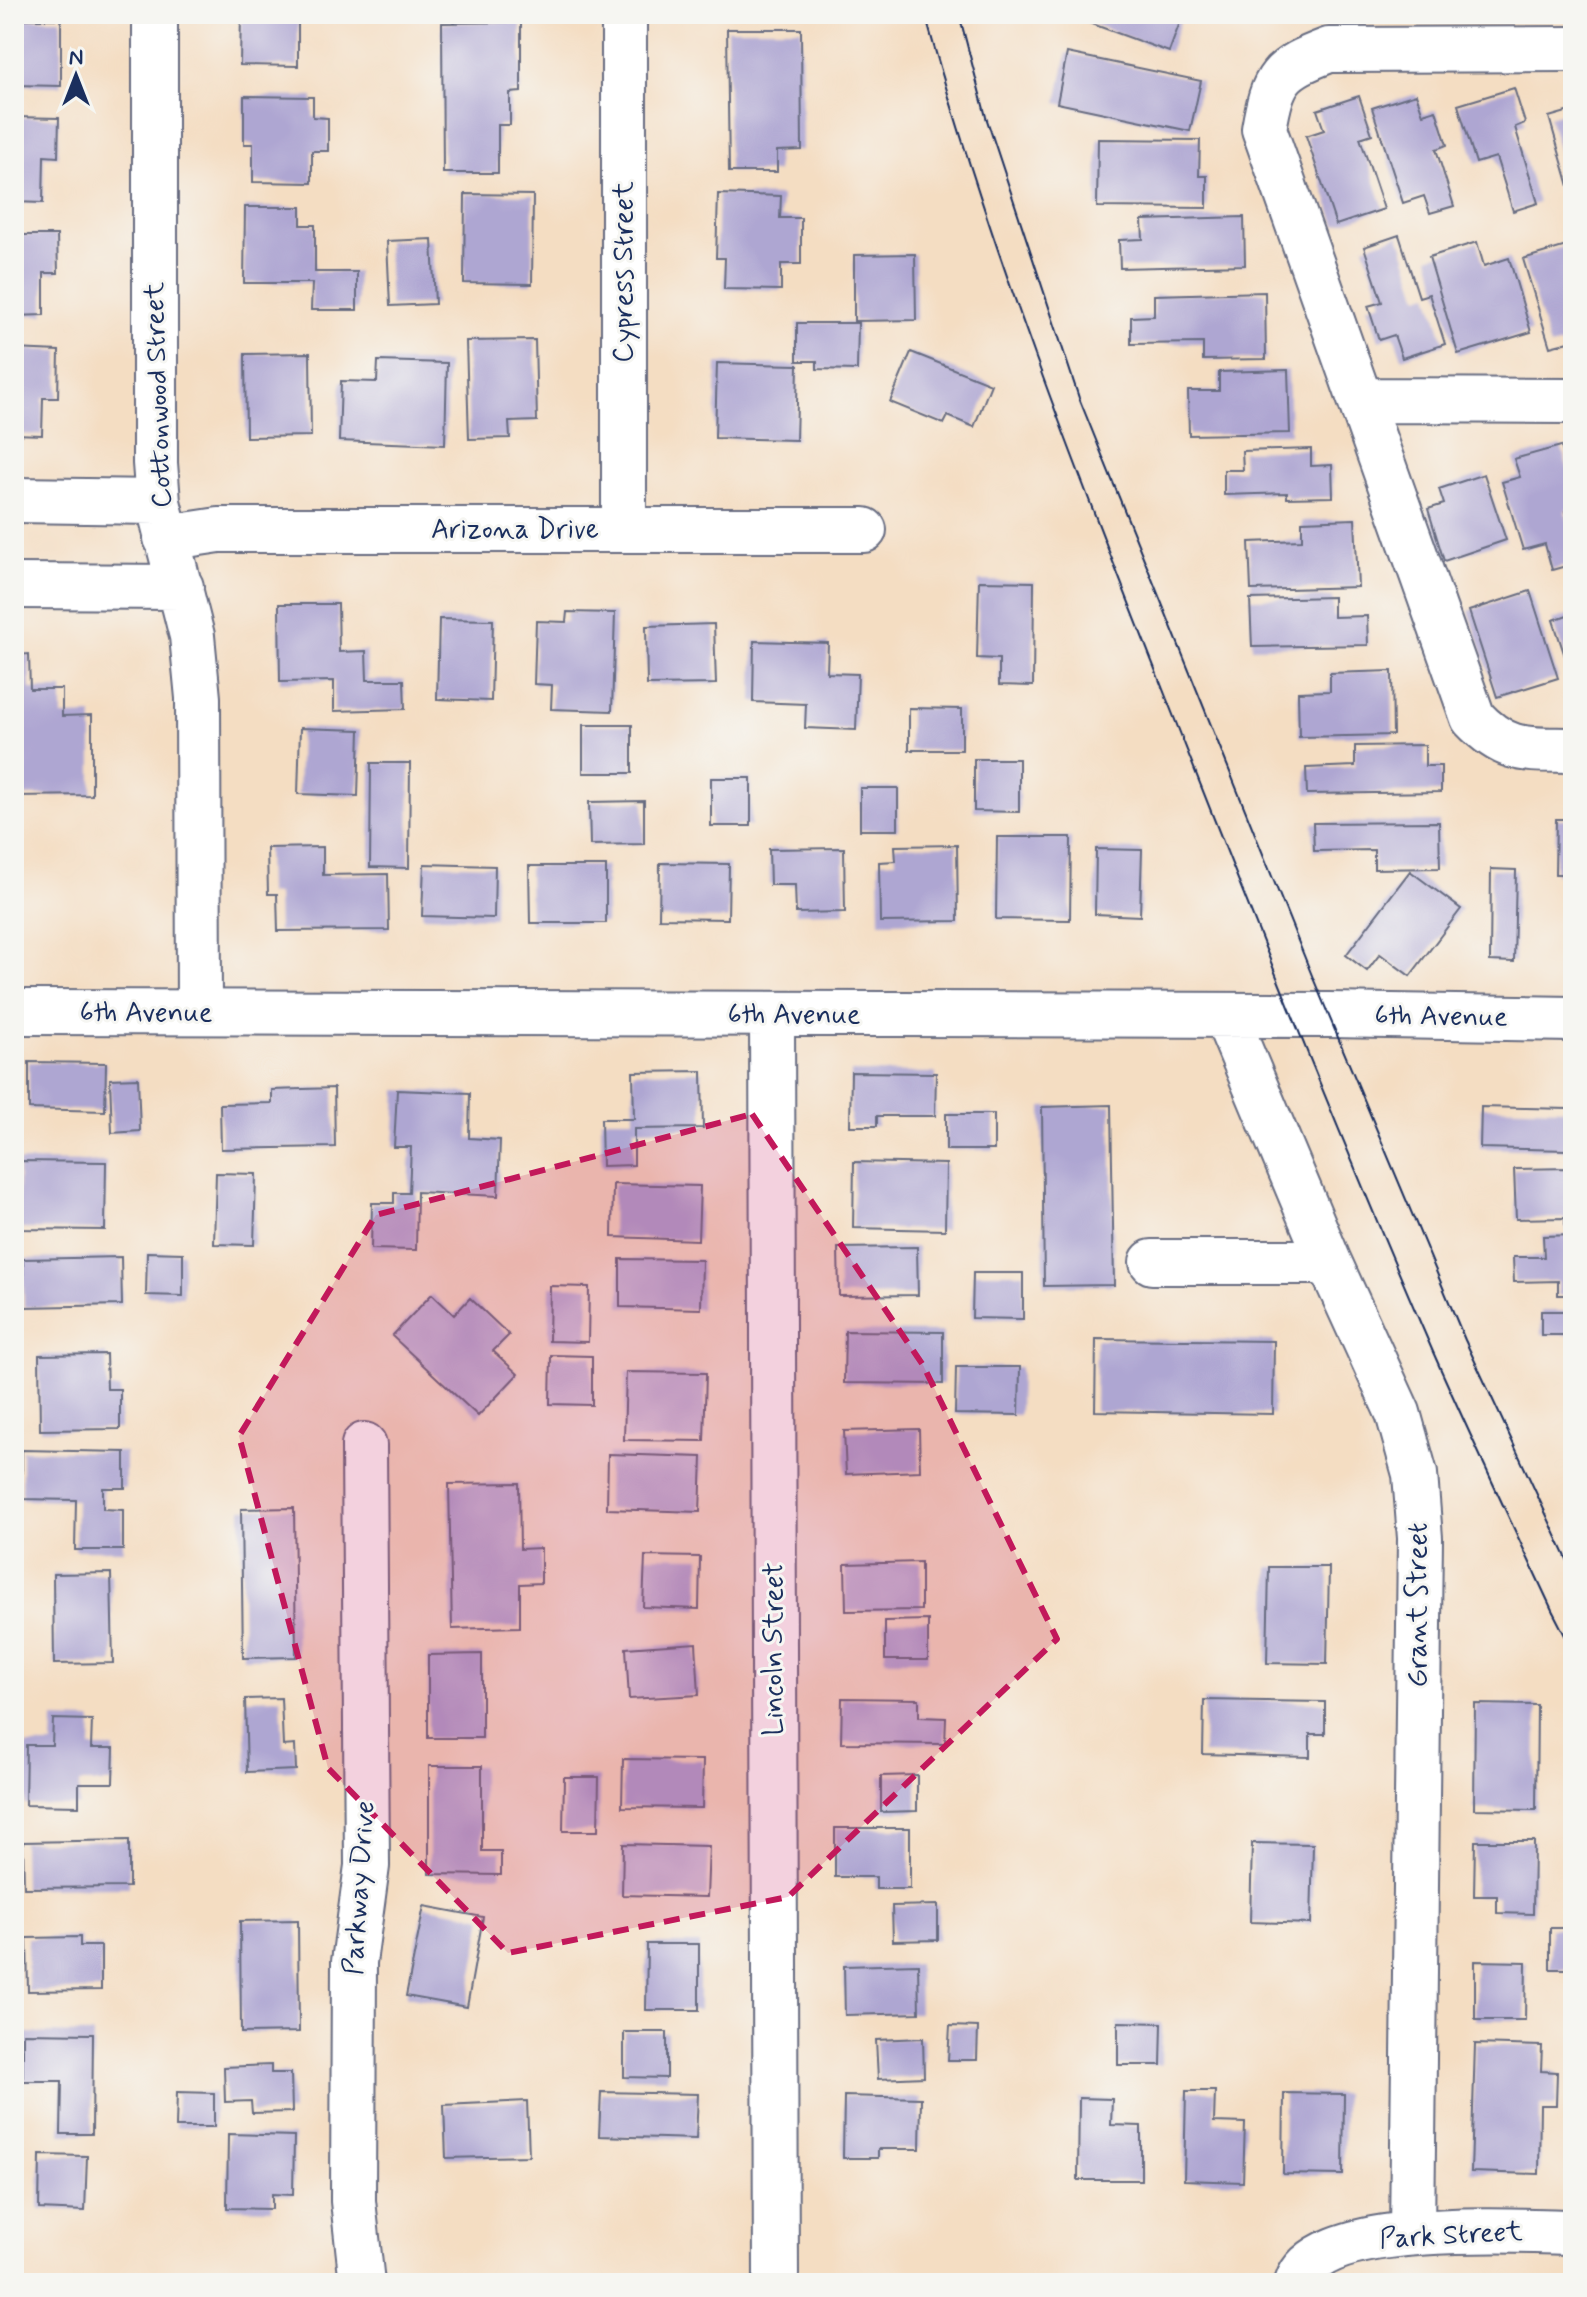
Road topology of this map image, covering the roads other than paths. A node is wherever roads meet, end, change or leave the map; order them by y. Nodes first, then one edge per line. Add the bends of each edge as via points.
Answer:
1 (155, 14) edge
2 (624, 14) edge
3 (1573, 49) edge
4 (1361, 400) junction
5 (1573, 401) edge
6 (14, 500) edge
7 (162, 520) junction
8 (624, 530) junction
9 (864, 530) dead end
10 (14, 586) edge
11 (181, 587) junction
12 (1573, 750) edge
13 (14, 1012) edge
14 (199, 1012) junction
15 (772, 1015) junction
16 (1226, 1016) junction
17 (1573, 1019) edge
18 (1152, 1262) dead end
19 (1329, 1262) junction
20 (364, 1445) dead end
21 (1412, 2232) junction
22 (1573, 2232) edge
23 (362, 2283) edge
24 (776, 2283) edge
25 (1297, 2283) edge

1 - 7 street, Cottonwood Street via 155,463
2 - 8 street, Cypress Street
3 - 4 street via 1329,50 1282,74 1270,94 1264,129
4 - 5 street
4 - 12 street via 1473,718 1498,742 1520,749
6 - 7 street, Arizona Drive
7 - 8 street, Arizona Drive via 219,530
7 - 11 street, Cottonwood Street
8 - 9 street, Arizona Drive
10 - 11 street
11 - 14 street, Cottonwood Street via 198,698
13 - 14 street, 6th Avenue
14 - 15 street, 6th Avenue
15 - 16 street, 6th Avenue
15 - 24 street, Lincoln Street
16 - 17 street, 6th Avenue
16 - 19 street, Grant Street
18 - 19 street
19 - 21 street, Grant Street via 1398,1413 1415,1474 1420,1538
20 - 23 street, Parkway Drive via 367,1866 354,1962 353,2201
21 - 22 street, Park Street
21 - 25 street, Park Street via 1359,2242 1319,2257

